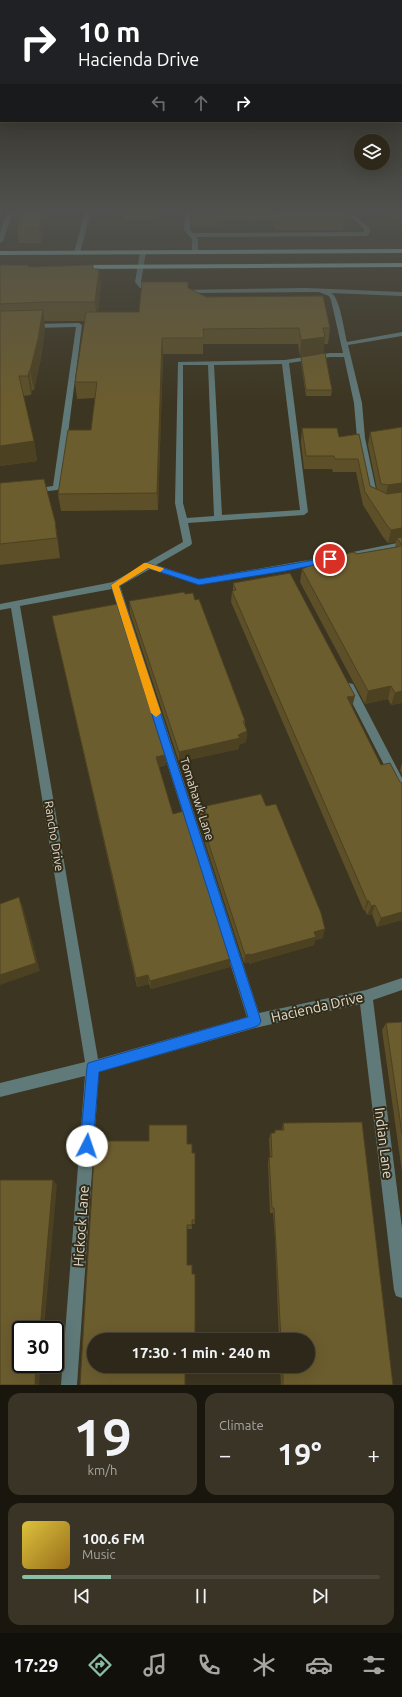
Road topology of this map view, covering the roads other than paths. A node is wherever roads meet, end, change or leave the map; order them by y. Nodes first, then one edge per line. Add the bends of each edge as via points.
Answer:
1 (139, 276) edge
2 (164, 291) edge
3 (172, 291) edge
4 (322, 292) junction
5 (402, 294) edge
6 (24, 326) edge
7 (402, 334) edge
8 (344, 344) junction
9 (347, 356) junction
10 (285, 362) junction
11 (210, 363) junction
12 (28, 492) edge
13 (384, 503) edge
14 (218, 518) junction
15 (183, 521) junction
16 (402, 544) edge
17 (147, 565) junction
18 (115, 585) junction
19 (15, 604) junction
20 (0, 607) edge
21 (344, 678) edge
22 (402, 789) edge
23 (402, 984) edge
24 (366, 996) junction
25 (255, 1021) junction
26 (93, 1067) junction
27 (0, 1090) edge
28 (402, 1290) edge
29 (69, 1385) edge

1 - 2 street via 139,285 149,290
3 - 4 street
4 - 5 street
4 - 8 street via 333,298
6 - 12 street via 78,325 57,488
7 - 8 street
8 - 9 street
9 - 10 street via 330,355
9 - 13 street via 358,403 361,438 373,498
10 - 11 street
10 - 14 street via 304,512
11 - 14 street
11 - 15 street via 180,363 179,503
14 - 15 street
15 - 17 street via 188,543
16 - 17 street via 288,572 199,582
17 - 18 street
18 - 19 street
18 - 25 street, Tomahawk Lane
19 - 20 street
19 - 26 street, Rancho Drive
21 - 22 street
23 - 24 street, Hacienda Drive
24 - 25 street, Hacienda Drive
24 - 28 street, Indian Lane
25 - 26 street, Hacienda Drive
26 - 27 street, Hacienda Drive
26 - 29 street, Hickock Lane

